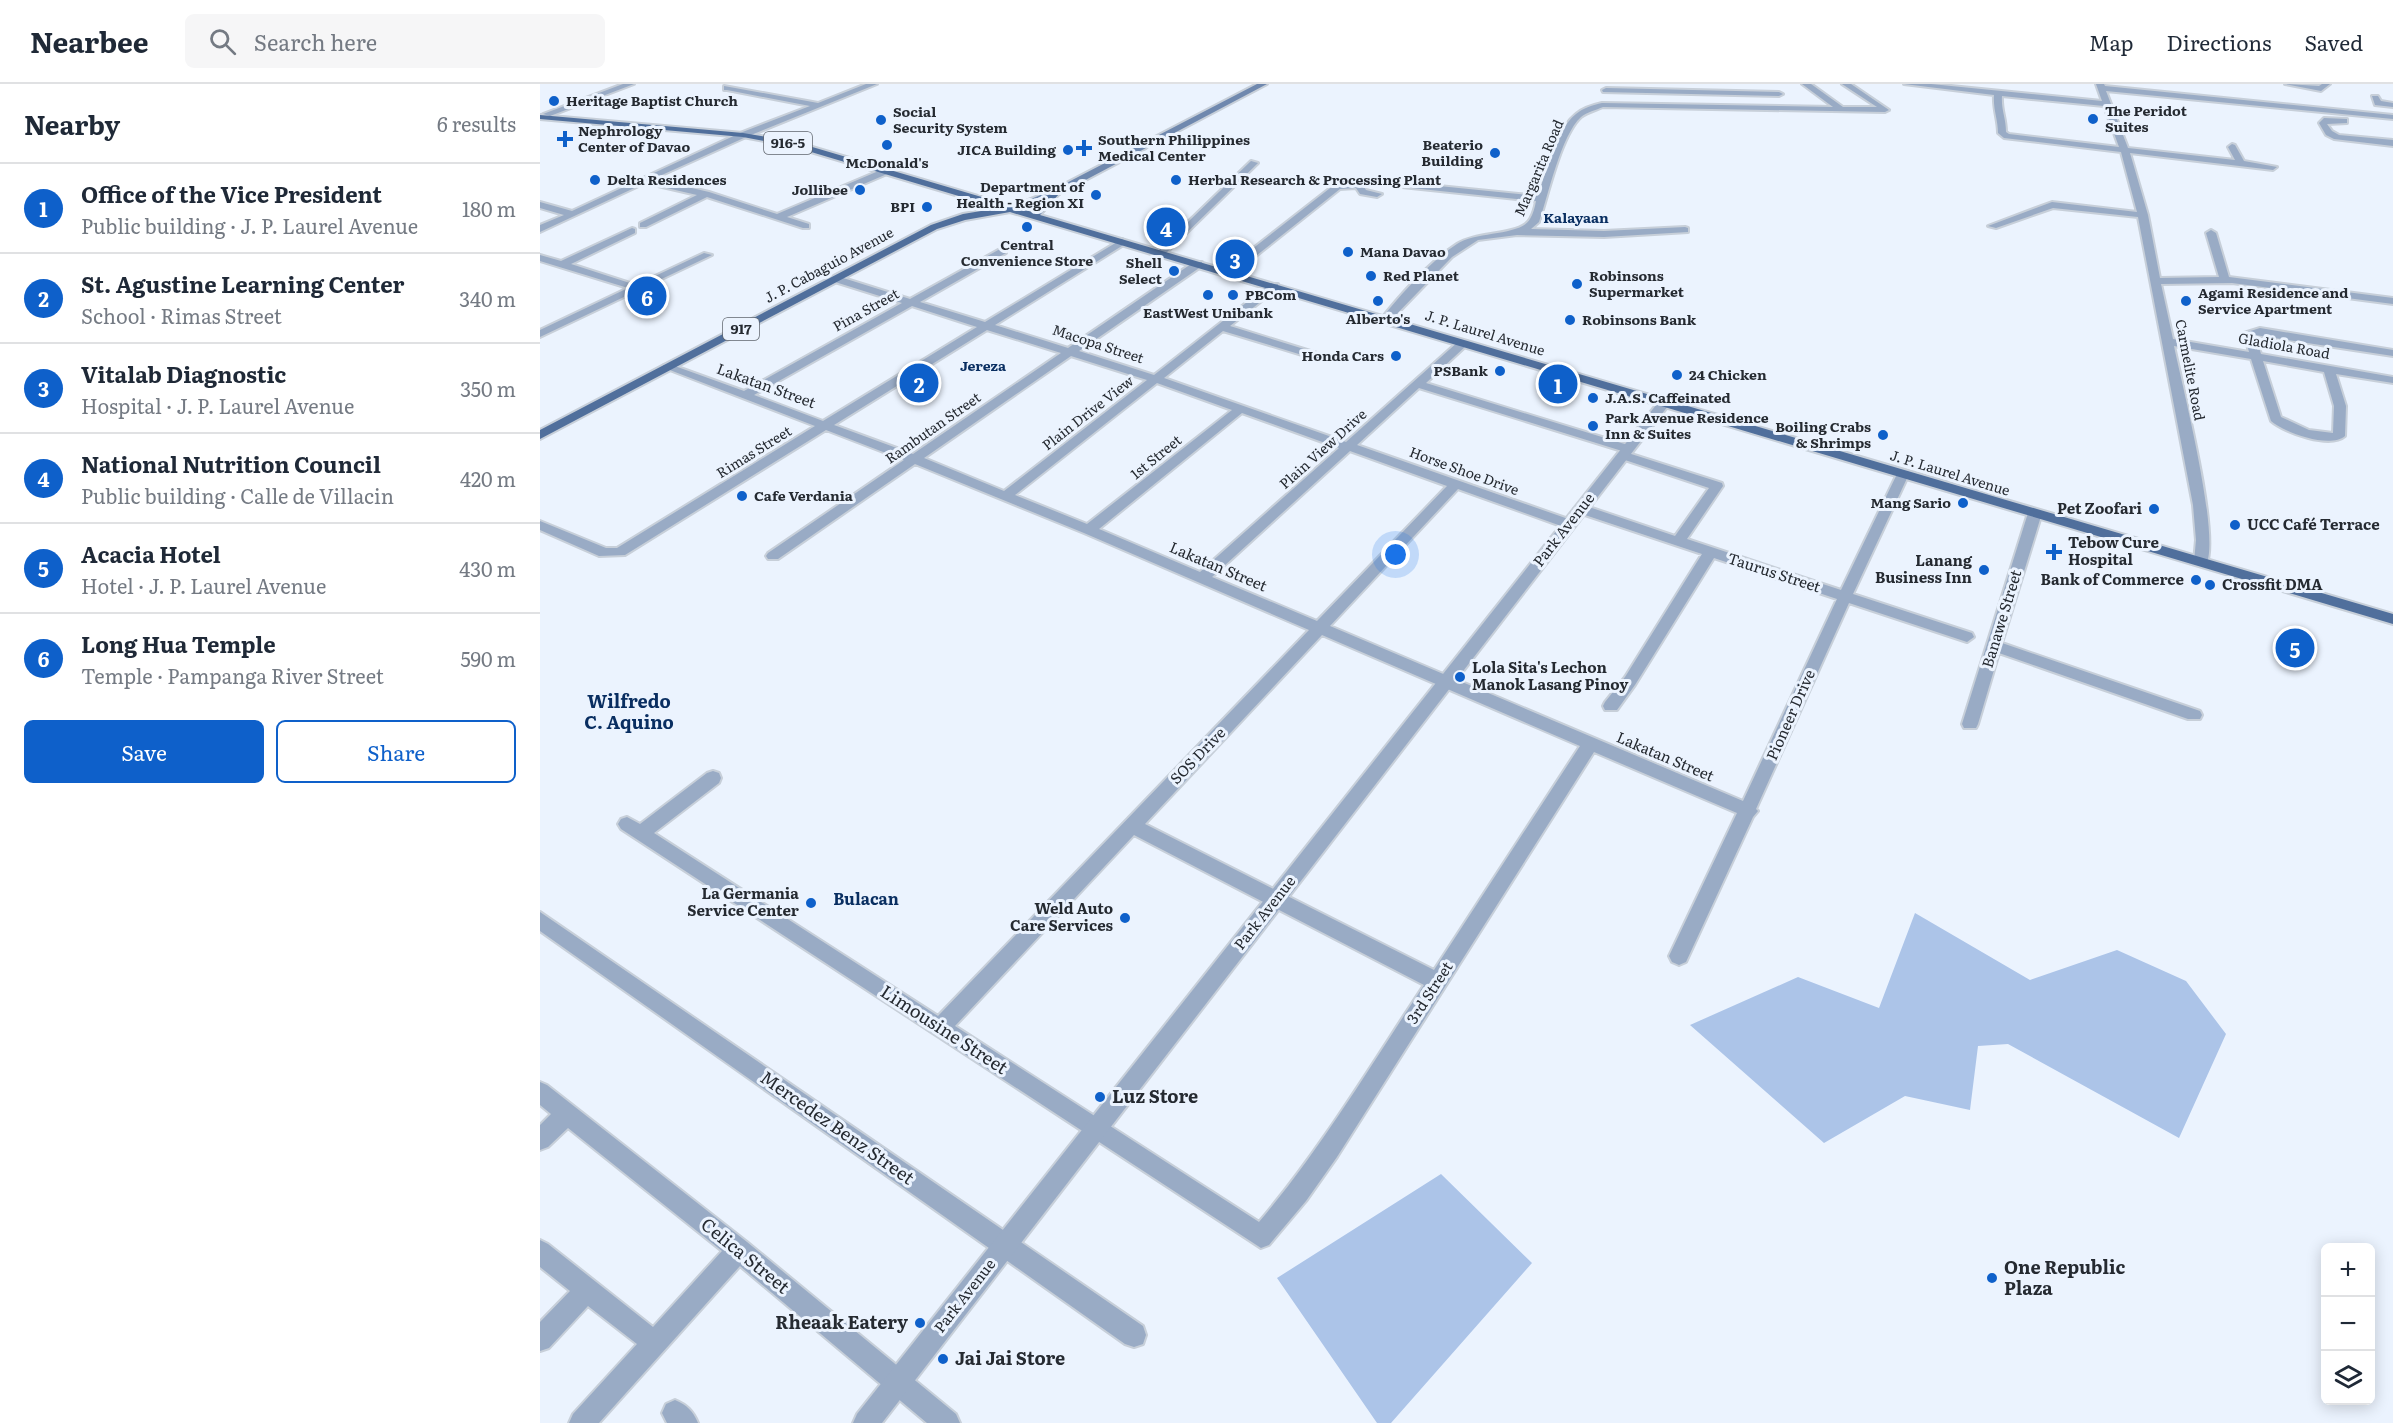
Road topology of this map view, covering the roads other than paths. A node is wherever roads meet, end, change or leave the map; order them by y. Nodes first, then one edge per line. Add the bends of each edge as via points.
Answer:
1 (630, 84) edge
2 (873, 84) edge
3 (1263, 84) edge
4 (1768, 84) edge
5 (1806, 84) edge
6 (1846, 84) edge
7 (1908, 84) edge
8 (2289, 84) edge
9 (2326, 84) edge
10 (1941, 86) edge
11 (2101, 86) edge
12 (1607, 87) edge
13 (727, 88) dead end
14 (1998, 93) junction
15 (1779, 94) junction
16 (2375, 98) dead end
17 (2109, 104) junction
18 (1602, 105) junction
19 (2393, 105) edge
20 (819, 106) junction
21 (1796, 108) junction
22 (1841, 109) junction
23 (1886, 110) junction
24 (542, 115) edge
25 (1895, 115) dead end
26 (2393, 117) edge
27 (2393, 126) edge
28 (742, 135) junction
29 (2393, 143) edge
30 (2232, 147) dead end
31 (2126, 151) junction
32 (1254, 163) dead end
33 (2241, 164) junction
34 (2273, 167) dead end
35 (884, 172) junction
36 (645, 180) junction
37 (1402, 184) dead end
38 (1056, 192) junction
39 (1377, 194) dead end
40 (706, 195) junction
41 (973, 198) junction
42 (1542, 199) junction
43 (540, 205) edge
44 (1011, 209) junction
45 (572, 213) junction
46 (2143, 215) junction
47 (1035, 216) junction
48 (778, 217) junction
49 (942, 224) junction
50 (643, 225) dead end
51 (806, 226) dead end
52 (1993, 226) dead end
53 (540, 229) edge
54 (1685, 230) dead end
55 (632, 231) dead end
56 (1517, 232) junction
57 (2211, 233) dead end
58 (1122, 242) junction
59 (1003, 251) dead end
60 (1161, 253) junction
61 (706, 255) dead end
62 (540, 258) edge
63 (1198, 264) junction
64 (562, 265) junction
65 (1228, 273) junction
66 (836, 279) junction
67 (2225, 279) junction
68 (2156, 281) junction
69 (1274, 286) junction
70 (637, 288) junction
71 (2393, 301) edge
72 (912, 302) junction
73 (1386, 319) junction
74 (540, 323) edge
75 (987, 326) junction
76 (1222, 327) junction
77 (554, 328) junction
78 (540, 334) edge
79 (2169, 342) junction
80 (1463, 343) junction
81 (1072, 351) junction
82 (2393, 353) edge
83 (1316, 356) dead end
84 (2256, 357) junction
85 (668, 367) junction
86 (2329, 369) junction
87 (1156, 379) junction
88 (2393, 380) edge
89 (1418, 384) junction
90 (744, 396) junction
91 (1664, 403) junction
92 (1241, 408) junction
93 (825, 426) junction
94 (540, 435) edge
95 (1349, 446) junction
96 (1625, 452) junction
97 (915, 459) junction
98 (1903, 474) junction
99 (1456, 484) junction
100 (1006, 496) junction
101 (1581, 509) junction
102 (2035, 513) junction
103 (1569, 524) junction
104 (540, 525) edge
105 (1089, 530) junction
106 (1678, 542) junction
107 (1710, 553) junction
108 (774, 556) dead end
109 (2201, 562) junction
110 (1202, 578) junction
111 (1844, 596) junction
112 (2393, 619) edge
113 (1320, 628) junction
114 (1967, 637) dead end
115 (1995, 646) junction
116 (1446, 681) junction
117 (1611, 706) dead end
118 (2194, 715) dead end
119 (1970, 724) dead end
120 (1591, 743) junction
121 (712, 778) dead end
122 (1749, 811) junction
123 (1132, 826) junction
124 (1275, 900) junction
125 (540, 920) edge
126 (1679, 956) dead end
127 (1438, 982) junction
128 (940, 1028) junction
129 (540, 1092) edge
130 (567, 1114) junction
131 (1096, 1129) junction
132 (540, 1139) edge
133 (1261, 1237) joint
134 (1005, 1245) junction
135 (739, 1250) junction
136 (540, 1252) edge
137 (587, 1290) junction
138 (1134, 1335) dead end
139 (540, 1339) edge
140 (653, 1342) junction
141 (897, 1383) junction
142 (582, 1423) edge
143 (866, 1423) edge
144 (948, 1423) edge

1 - 24 street
2 - 20 street
3 - 38 main road
4 - 15 street
5 - 22 street
6 - 23 street
7 - 10 street
8 - 9 street via 2321,89
10 - 14 street
11 - 17 street, Carmelite Road
11 - 26 street
12 - 15 street
12 - 18 street
13 - 20 street
14 - 17 street
14 - 31 street via 1997,111 2003,135
15 - 21 street
16 - 19 street via 2378,103
17 - 31 street, Carmelite Road
18 - 21 street
18 - 42 street, Margarita Road via 1574,120
20 - 28 street
21 - 22 street
22 - 23 street
23 - 25 street
24 - 28 main road, J. P. Laurel Avenue / 916-5
27 - 29 street via 2331,120 2323,123 2333,136
28 - 35 main road, J. P. Laurel Avenue / 916-5 via 792,144
28 - 36 street
30 - 33 street
31 - 33 street
31 - 46 street, Carmelite Road
32 - 60 street
33 - 34 street
35 - 41 main road, J. P. Laurel Avenue / 916-5
35 - 48 street
36 - 40 street
36 - 45 street
37 - 42 street
38 - 44 main road
38 - 47 main road
39 - 65 street via 1363,192 1359,186 1337,187
40 - 48 street
40 - 50 street
41 - 44 main road, J. P. Laurel Avenue / 916-5
41 - 49 main road via 943,216
42 - 56 street, Margarita Road via 1534,222
43 - 45 street
44 - 47 main road, J. P. Laurel Avenue / 916-5
44 - 49 main road, J. P. Cabaguio Avenue / 917
45 - 53 street
46 - 52 street via 2052,205
46 - 68 street, Carmelite Road
47 - 58 main road, J. P. Laurel Avenue / 916-5
48 - 51 street
49 - 66 main road, J. P. Cabaguio Avenue / 917
54 - 56 street via 1604,234
55 - 64 street
56 - 73 street, Margarita Road via 1477,238 1460,246
57 - 67 street
58 - 60 main road, J. P. Laurel Avenue / 916-5
58 - 75 street, Rimas Street
59 - 72 street, Pina Street
60 - 63 main road, J. P. Laurel Avenue / 916-5
61 - 70 street
62 - 64 street
63 - 65 main road, J. P. Laurel Avenue / 916-5
63 - 81 street, Rambutan Street
64 - 70 street
65 - 69 main road, J. P. Laurel Avenue / 916-5
66 - 72 street, Macopa Street
66 - 85 main road, J. P. Cabaguio Avenue / 917
67 - 68 street
67 - 71 street
68 - 79 street, Carmelite Road
69 - 73 main road, J. P. Laurel Avenue / 916-5
69 - 76 street, Plain Drive View
70 - 77 street
72 - 75 street, Macopa Street
72 - 90 street, Pina Street
73 - 80 main road, J. P. Laurel Avenue / 916-5
74 - 77 street
75 - 81 street, Macopa Street
75 - 93 street, Rimas Street
76 - 83 street
76 - 87 street, Plain Drive View
77 - 78 street
79 - 84 street, Gladiola Road
79 - 109 street, Carmelite Road via 2200,505
80 - 89 street, Plain View Drive
80 - 91 main road, J. P. Laurel Avenue / 916-5
81 - 87 street, Macopa Street
81 - 97 street, Rambutan Street
82 - 84 street via 2250,332
84 - 86 street, Gladiola Road
84 - 86 street via 2280,424 2327,437 2339,436 2340,406
85 - 90 street, Lakatan Street
85 - 94 main road, J. P. Cabaguio Avenue / 917
86 - 88 street, Gladiola Road
87 - 92 street, Macopa Street
87 - 100 street, Plain Drive View
89 - 95 street, Plain View Drive
89 - 96 street
90 - 93 street, Lakatan Street
91 - 96 street, Park Avenue
91 - 98 main road, J. P. Laurel Avenue / 916-5
92 - 95 street, Macopa Street
92 - 105 street, 1st Street
93 - 97 street, Lakatan Street
93 - 104 street, Rimas Street via 616,554 604,553
95 - 99 street, Horse Shoe Drive
95 - 110 street, Plain View Drive
96 - 101 street, Park Avenue
96 - 106 street via 1717,486
97 - 100 street, Lakatan Street
97 - 108 street, Rambutan Street
98 - 102 main road, J. P. Laurel Avenue / 916-5
98 - 111 street, Pioneer Drive
99 - 103 street, Horse Shoe Drive
99 - 113 street, SOS Drive
100 - 105 street, Lakatan Street
101 - 103 street, Park Avenue
101 - 106 street, Taurus Street
102 - 109 main road, J. P. Laurel Avenue / 916-5
102 - 115 street, Banawe Street
103 - 116 street, Park Avenue
105 - 110 street, Lakatan Street
106 - 107 street, Taurus Street
107 - 111 street, Taurus Street
107 - 117 street
109 - 112 main road, J. P. Laurel Avenue / 916-5
110 - 113 street, Lakatan Street
111 - 114 street, Taurus Street
111 - 122 street, Pioneer Drive
113 - 116 street, Lakatan Street
113 - 123 street, SOS Drive
115 - 118 street
115 - 119 street, Banawe Street
116 - 120 street, Lakatan Street
116 - 124 street, Park Avenue
120 - 122 street, Lakatan Street
120 - 127 street, 3rd Street
121 - 128 street, Limousine Street via 634,828
122 - 126 street, Pioneer Drive
123 - 124 street
123 - 128 street, SOS Drive
124 - 127 street
124 - 131 street, Park Avenue
125 - 134 street, Mercedez Benz Street
127 - 133 street, 3rd Street via 1311,1175
128 - 131 street, Limousine Street
129 - 130 street, Celica Street
130 - 132 street
130 - 135 street, Celica Street
131 - 133 street, Limousine Street
131 - 134 street, Park Avenue
134 - 138 street, Mercedez Benz Street
134 - 141 street, Park Avenue
135 - 140 street
135 - 141 street, Celica Street
136 - 137 street
137 - 139 street
137 - 140 street
140 - 142 street
141 - 143 street, Park Avenue
141 - 144 street, Celica Street

